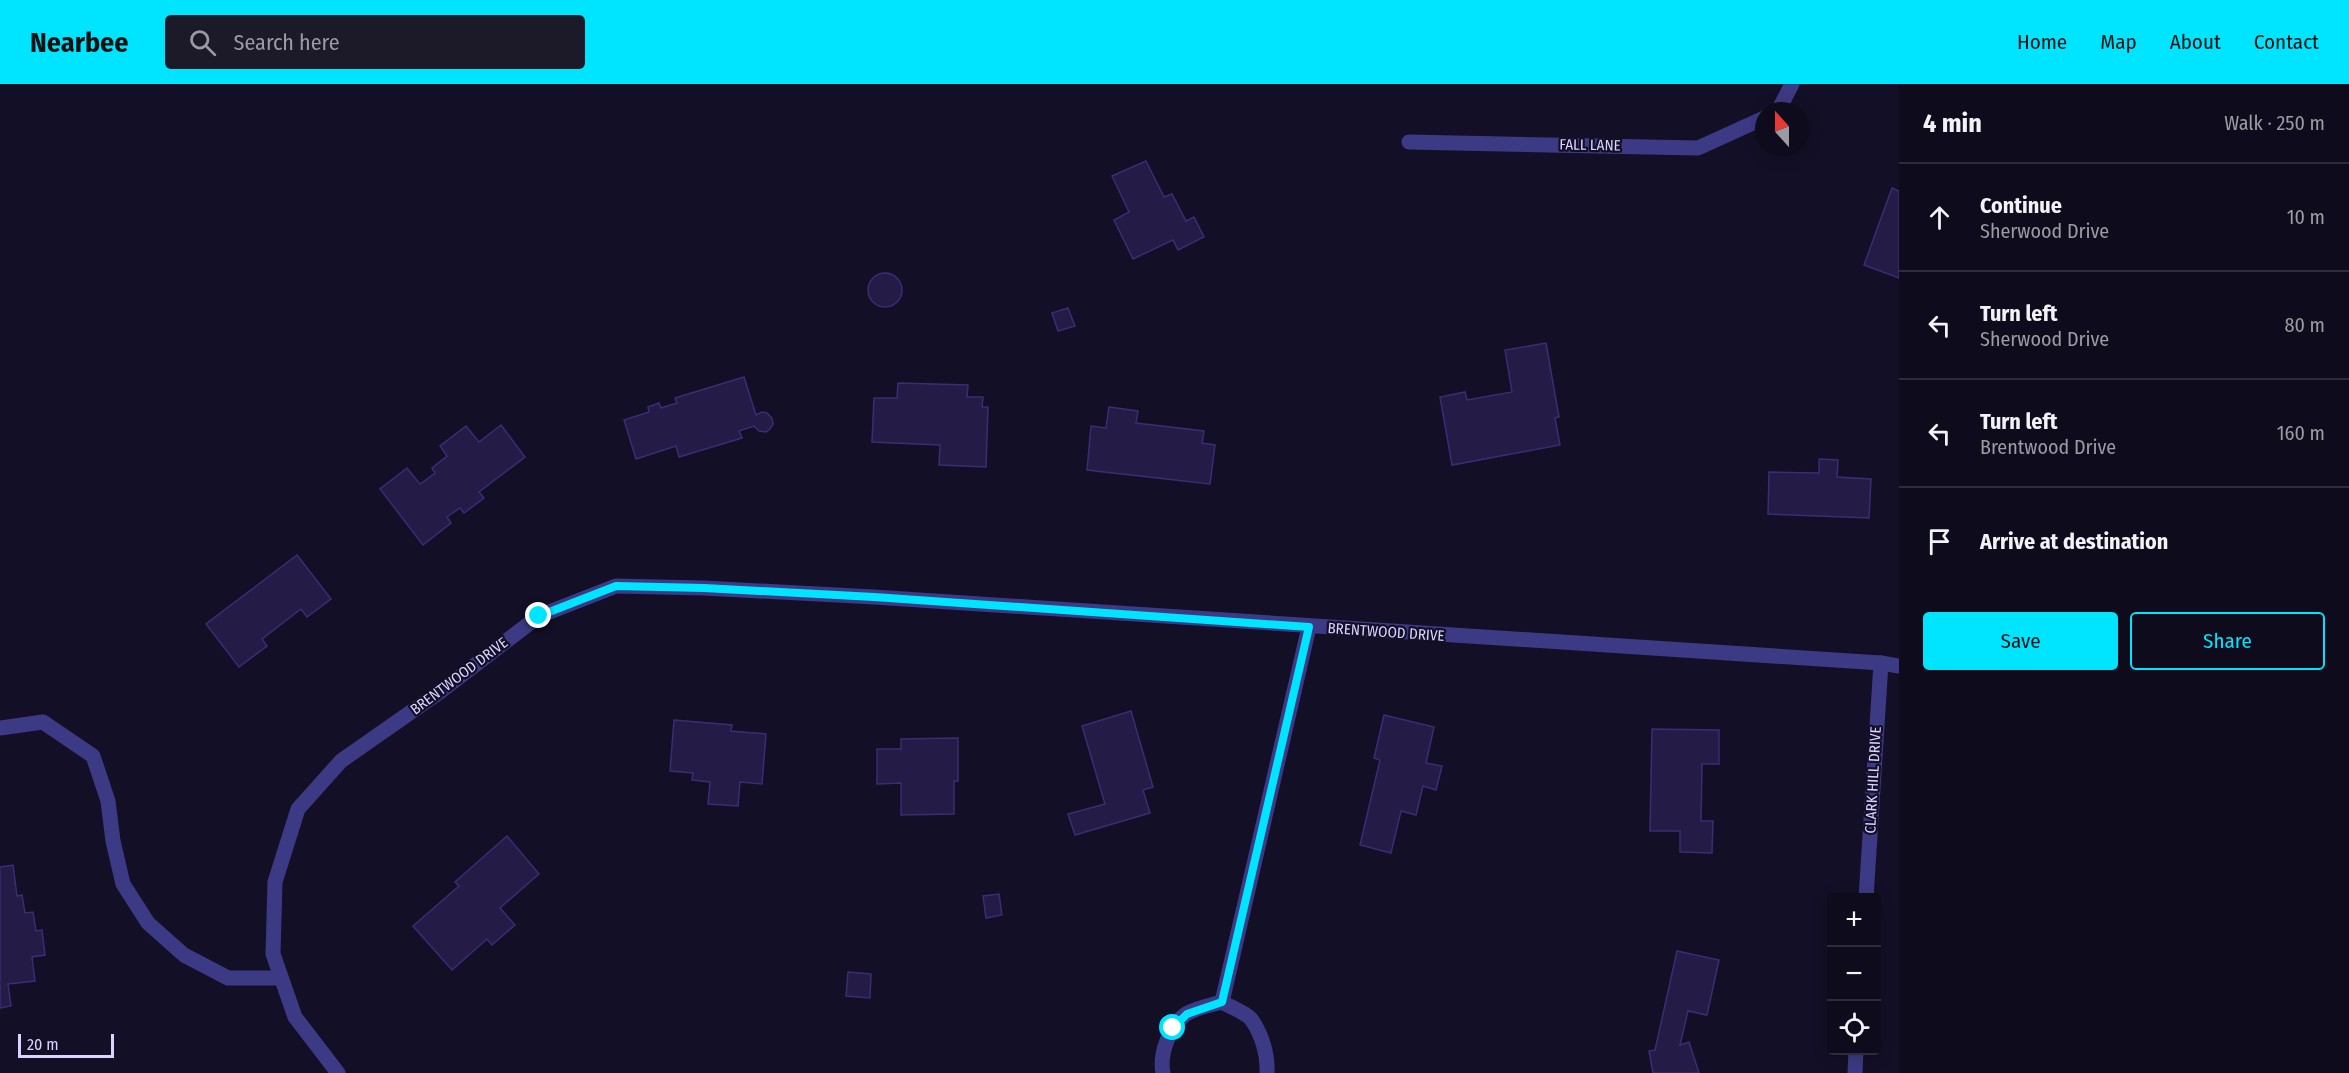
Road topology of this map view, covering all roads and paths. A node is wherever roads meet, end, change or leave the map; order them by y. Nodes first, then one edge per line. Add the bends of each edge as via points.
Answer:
1 (1792, 84) edge
2 (1783, 102) edge
3 (1755, 122) edge
4 (1409, 142) dead end
5 (1309, 627) junction
6 (1881, 663) junction
7 (1899, 666) edge
8 (0, 728) edge
9 (1866, 893) edge
10 (281, 978) junction
11 (1222, 1002) junction
12 (1856, 1055) edge
13 (338, 1073) edge
14 (1163, 1073) edge
15 (1267, 1073) edge
16 (1855, 1073) edge

1 - 2 street
3 - 4 street, FALL LANE via 1698,148
5 - 6 street, BRENTWOOD DRIVE
5 - 10 street, BRENTWOOD DRIVE via 862,596 616,586 539,616 441,692 341,761 298,809 275,882 273,954
5 - 11 street
6 - 7 street, BRENTWOOD DRIVE
6 - 9 street, CLARK HILL DRIVE
8 - 10 street via 43,722 93,756 108,801 123,884 148,923 184,955 228,978
10 - 13 street, BRENTWOOD DRIVE via 295,1017
11 - 14 street via 1187,1014 1173,1028
11 - 15 street via 1250,1018 1263,1042
12 - 16 street

